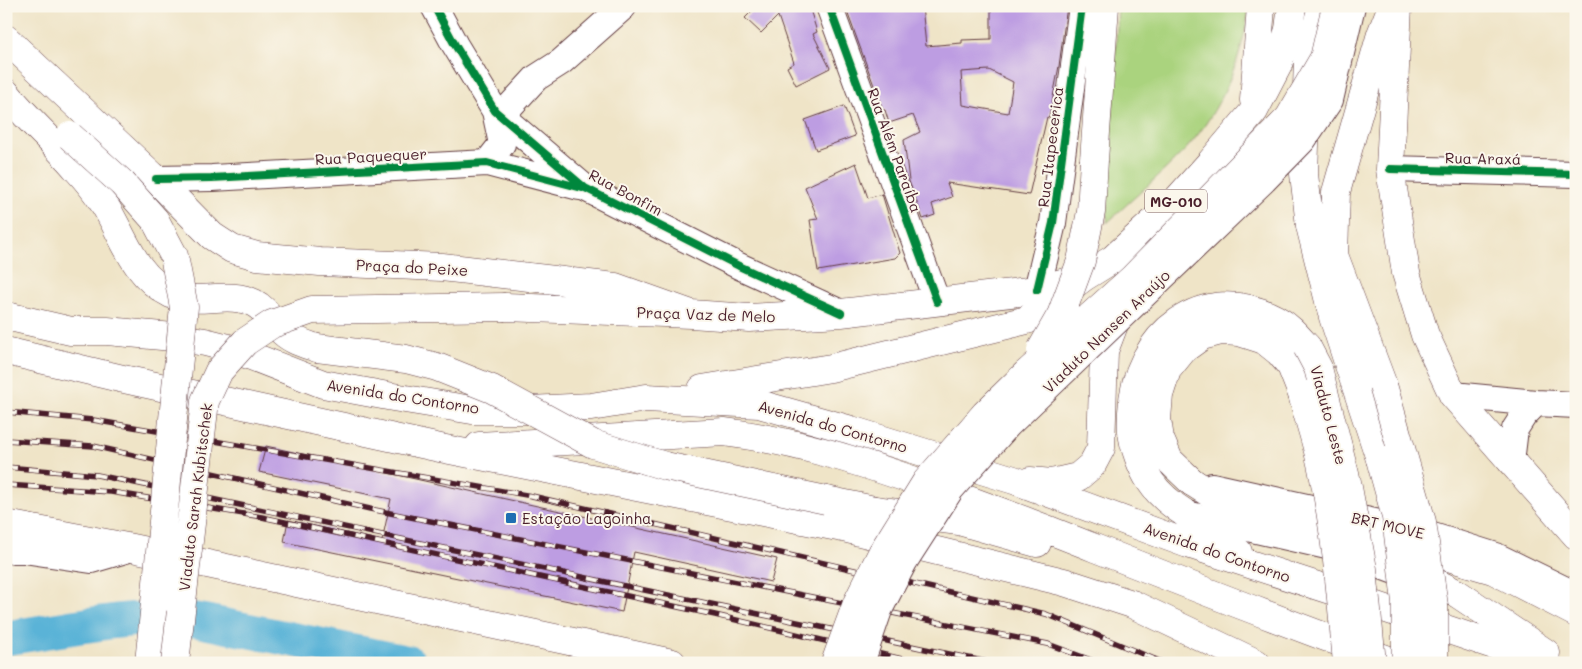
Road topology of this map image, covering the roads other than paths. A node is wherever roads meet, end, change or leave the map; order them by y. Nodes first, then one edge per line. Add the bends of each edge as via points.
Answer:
1 (434, 6) edge
2 (829, 6) edge
3 (1082, 6) edge
4 (1261, 6) edge
5 (1292, 6) edge
6 (1322, 6) edge
7 (1336, 6) edge
8 (1352, 6) edge
9 (1392, 6) edge
10 (1398, 6) edge
11 (623, 7) edge
12 (1104, 18) edge
13 (6, 39) edge
14 (1308, 59) junction
15 (6, 78) edge
16 (6, 93) edge
17 (1254, 111) junction
18 (498, 113) junction
19 (487, 163) junction
20 (1390, 170) junction
21 (1576, 174) edge
22 (156, 179) junction
23 (585, 188) junction
24 (1084, 277) junction
25 (1037, 290) junction
26 (937, 302) junction
27 (505, 307) joint
28 (841, 313) junction
29 (691, 314) junction
30 (6, 316) edge
31 (6, 351) edge
32 (1026, 374) junction
33 (1453, 395) junction
34 (646, 398) junction
35 (1536, 404) junction
36 (1576, 405) edge
37 (440, 448) junction
38 (1511, 462) junction
39 (1014, 480) junction
40 (1192, 482) junction
41 (1534, 488) junction
42 (874, 510) junction
43 (192, 512) junction
44 (1186, 514) junction
45 (1576, 520) edge
46 (6, 524) edge
47 (1337, 533) junction
48 (1576, 535) edge
49 (132, 548) junction
50 (6, 551) edge
51 (1257, 567) junction
52 (1458, 594) junction
53 (1576, 595) edge
54 (155, 603) junction
55 (1132, 604) junction
56 (1576, 613) edge
57 (1341, 652) edge
58 (149, 663) edge
59 (175, 663) edge
60 (672, 663) edge
61 (835, 663) edge
62 (861, 663) edge
63 (1256, 663) edge
64 (1372, 663) edge
65 (1397, 663) edge
66 (1406, 663) edge
67 (1434, 663) edge
68 (1547, 663) edge
69 (1560, 663) edge

1 - 18 street, Rua Bonfim
2 - 26 street, Rua Além Paraíba
3 - 25 street, Rua Itapecerica via 1053,223
4 - 17 main road
5 - 17 main road, MG-010 via 1278,65
6 - 14 main road, Viaduto Leste
7 - 32 main road, bridge via 1324,58 1289,118 1132,279
8 - 62 street, Viaduto Nansen Araújo, bridge via 1330,100 1303,140 1008,425 951,489 879,610
9 - 67 main road, bridge via 1336,192 1334,255 1383,385 1422,522 1434,606
10 - 20 main road
11 - 18 street
12 - 32 main road, bridge via 1091,212 1081,261 1061,315
13 - 22 main road, Praça do Peixe
14 - 39 main road via 1283,125 1265,154 1194,237 1116,319 1104,351 1101,448 1092,465 1078,477 1052,483
14 - 66 main road, Viaduto Leste, bridge via 1304,174 1310,226 1332,317 1396,517 1406,602
15 - 54 main road, Viaduto Sarah Kubitschek, bridge via 122,183 155,220 174,256 184,307
16 - 42 main road, bridge via 76,168 104,204 145,276 174,295 199,300 244,299 256,303 283,332 298,342 317,348 406,359 437,367 492,389 593,444 665,466
17 - 24 main road, MG-010 via 1174,202 1113,259
18 - 19 street via 502,144
18 - 23 street, Rua Bonfim
19 - 22 street, Rua Paquequer
19 - 23 street, Rua Paquequer
20 - 21 street, Rua Araxá
20 - 33 main road via 1406,273 1425,335
22 - 29 main road, Praça do Peixe via 212,236 232,249 257,256 442,267 615,287
23 - 28 street, Rua Bonfim via 739,266
24 - 25 main road, Praça Vaz de Melo
24 - 34 main road via 1027,320 831,368
25 - 26 main road, Praça Vaz de Melo
26 - 28 main road, Praça Vaz de Melo
27 - 29 main road, Praça Vaz de Melo
27 - 43 main road, Viaduto Sarah Kubitschek, bridge via 312,310 272,324 245,342 220,371 205,401
28 - 29 main road, Praça Vaz de Melo via 749,318
30 - 34 main road, Avenida do Contorno via 71,331 205,342 233,349 324,384 472,410 591,407
31 - 37 main road, Avenida do Contorno
32 - 61 main road, bridge via 985,414 926,482 882,553 857,603
33 - 35 street
33 - 38 main road
34 - 39 main road, Avenida do Contorno via 758,404
35 - 36 street
35 - 38 street via 1515,429
37 - 55 main road, Avenida do Contorno via 843,528 1064,582
37 - 57 main road, Avenida do Contorno via 724,432 787,442 876,468 998,510
38 - 41 main road
39 - 51 main road, Avenida do Contorno
40 - 47 main road, Viaduto Leste via 1222,501
40 - 53 street, BRT MOVE via 1420,532 1496,556
40 - 57 main road, Viaduto Leste, bridge via 1169,460 1160,439 1157,419 1159,396 1167,370 1184,349 1202,336 1221,330 1264,340 1291,366 1322,466 1340,574
41 - 45 main road
41 - 48 main road
42 - 55 main road via 1064,570
42 - 57 main road via 959,521 1012,535 1105,564
43 - 54 main road, bridge
43 - 59 main road, Viaduto Sarah Kubitschek, bridge
44 - 51 main road
44 - 52 street, Viaduto Leste via 1327,546
44 - 64 main road, Viaduto Leste, bridge via 1168,501 1150,480 1139,458 1132,432 1133,400 1142,365 1166,332 1186,316 1226,306 1253,310 1293,331 1307,347 1318,368 1347,482 1364,568
46 - 49 main road
47 - 52 main road
47 - 56 main road via 1428,552 1493,570
49 - 50 street via 91,560 17,548
49 - 60 main road
51 - 68 main road, Avenida do Contorno
52 - 69 main road
54 - 58 main road, Viaduto Sarah Kubitschek
55 - 63 main road, Avenida do Contorno
57 - 65 main road, Avenida do Contorno

